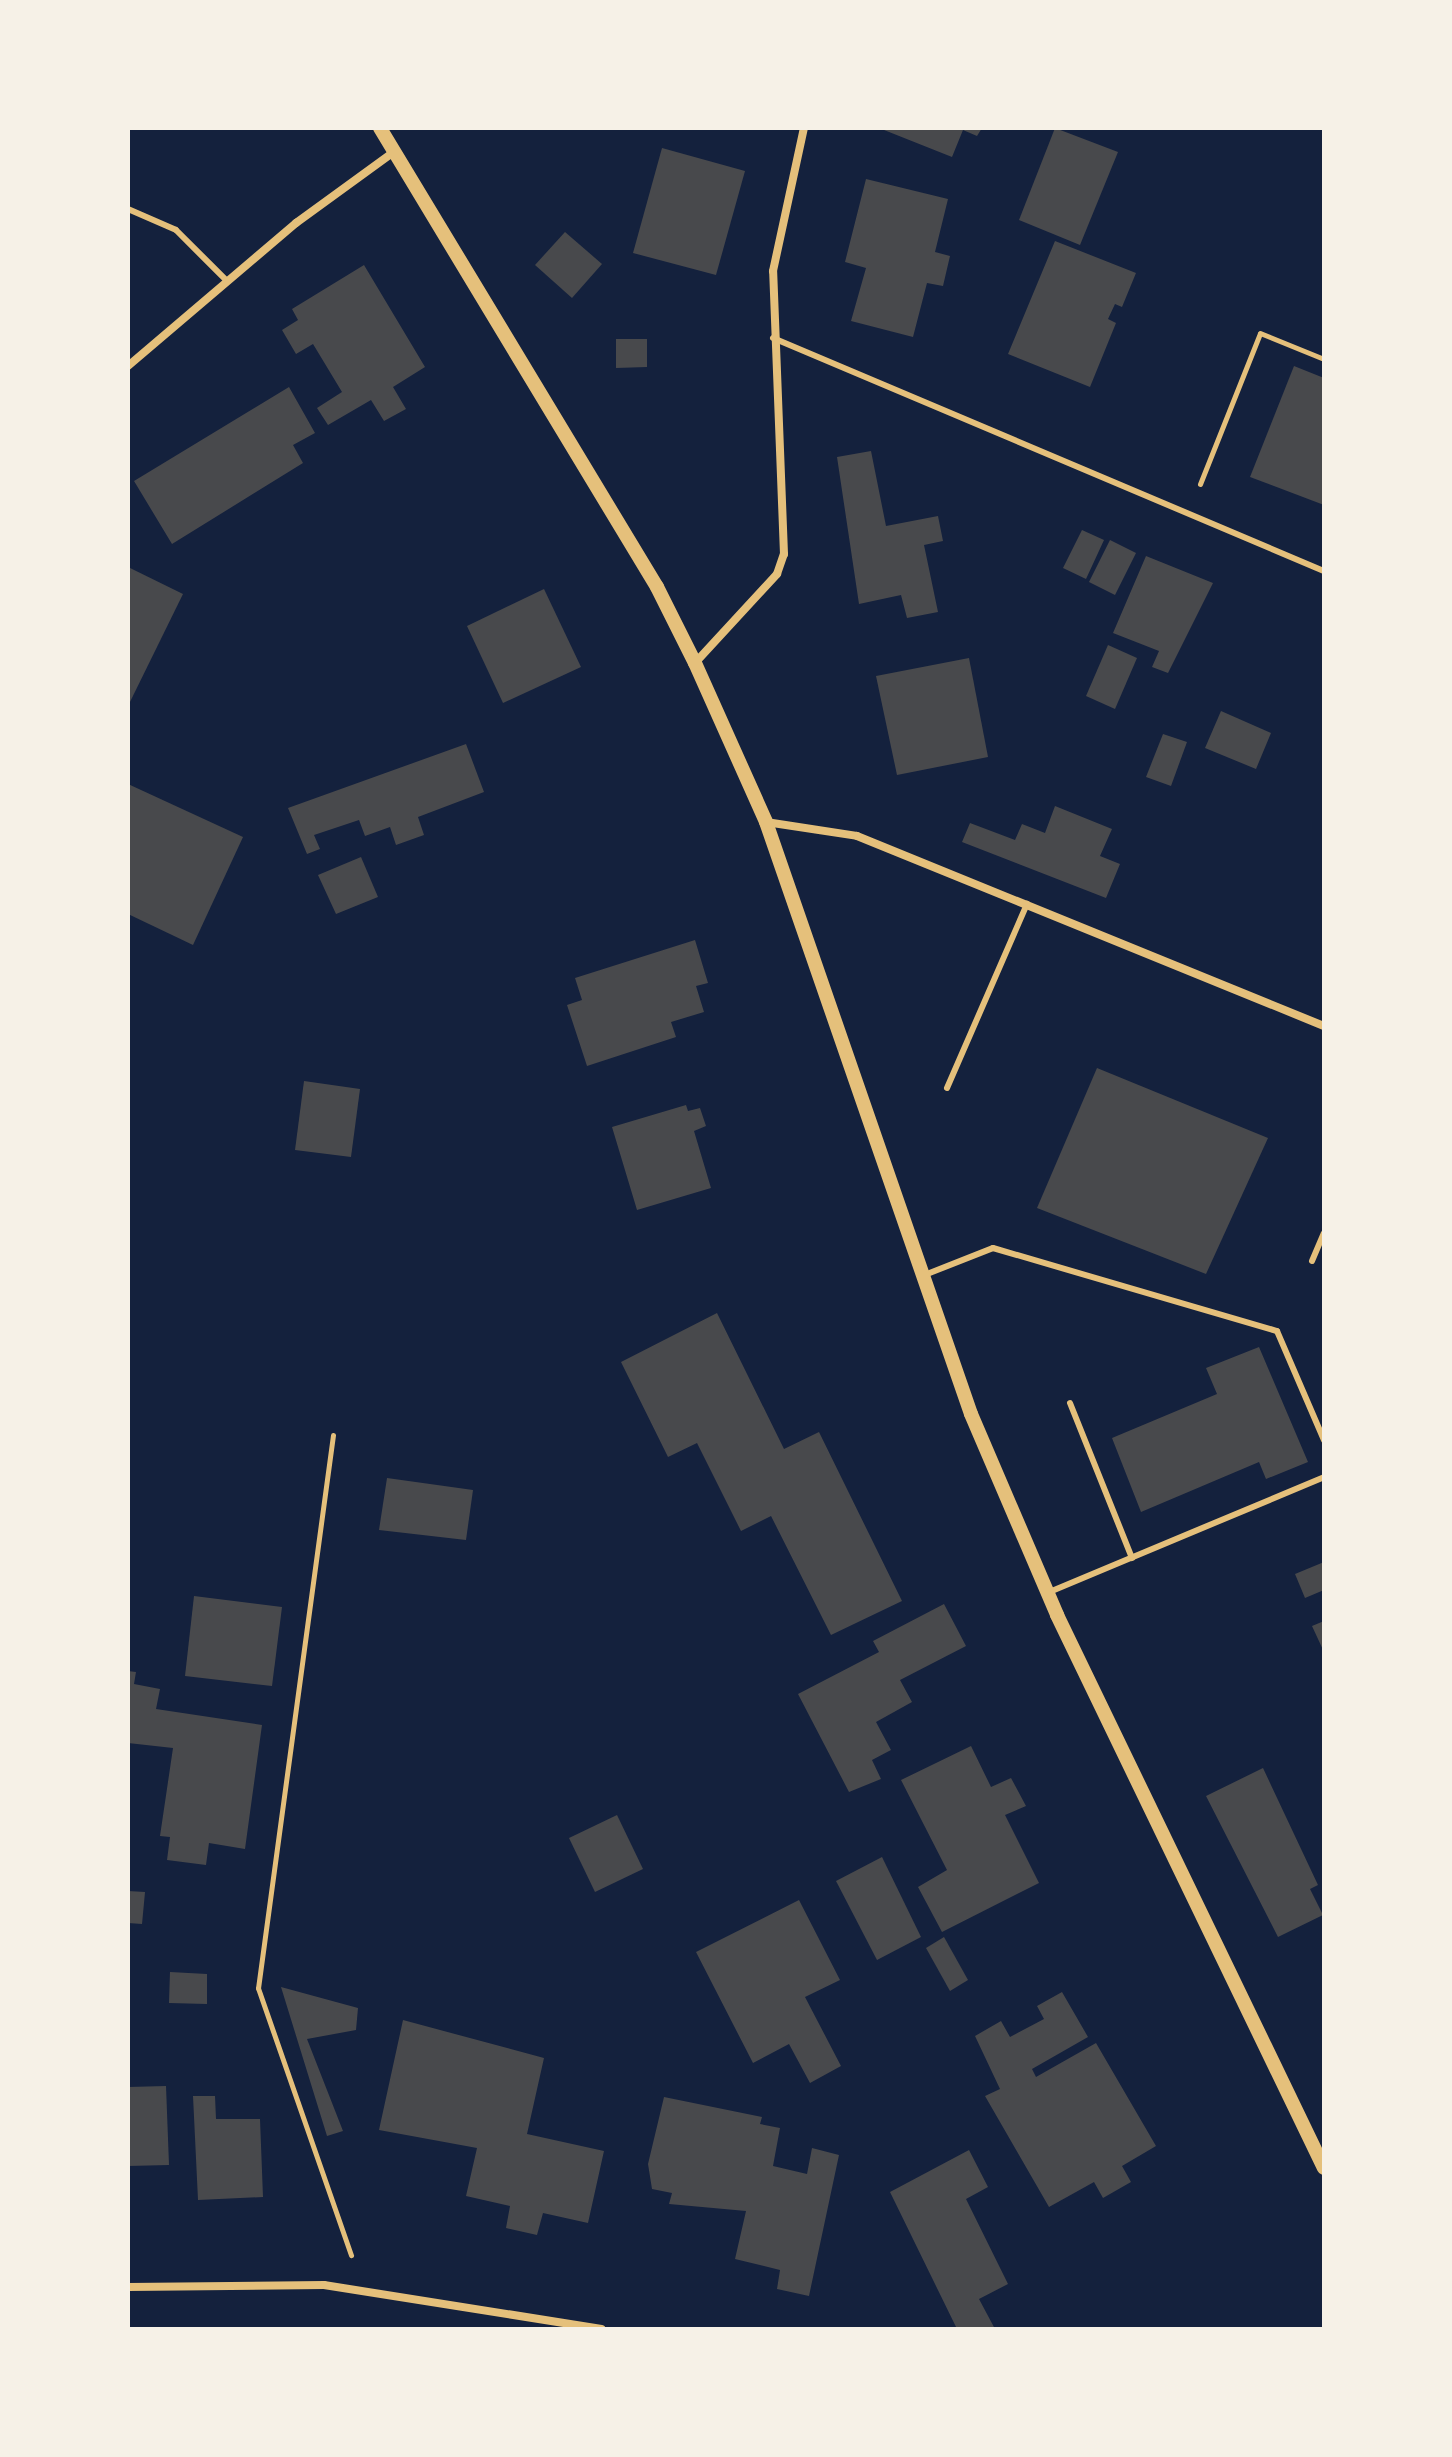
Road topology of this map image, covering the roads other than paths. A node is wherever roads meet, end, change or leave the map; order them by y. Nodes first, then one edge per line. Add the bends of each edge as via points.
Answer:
1 (380, 128) edge
2 (804, 128) edge
3 (395, 151) junction
4 (128, 209) edge
5 (227, 281) junction
6 (773, 338) junction
7 (128, 366) edge
8 (1324, 571) edge
9 (695, 663) junction
10 (766, 822) junction
11 (1027, 904) junction
12 (1324, 1026) edge
13 (947, 1088) dead end
14 (1324, 1233) edge
15 (1312, 1261) dead end
16 (922, 1276) junction
17 (1070, 1403) dead end
18 (1324, 1440) edge
19 (1324, 1477) edge
20 (1132, 1558) junction
21 (1047, 1593) junction
22 (1324, 2168) edge
23 (128, 2287) edge
24 (602, 2329) edge

1 - 3 street
2 - 6 street via 773,271
3 - 5 street
3 - 9 street via 657,587
4 - 5 lane via 176,230
5 - 7 street
6 - 8 lane
6 - 9 street via 784,554 777,574
9 - 10 street
10 - 11 street via 857,836
10 - 16 street
11 - 12 street
11 - 13 lane
14 - 15 lane
16 - 18 lane via 993,1248 1277,1331
16 - 21 street via 971,1414
17 - 20 lane
19 - 20 lane
20 - 21 lane
21 - 22 street
23 - 24 street via 362,2290

